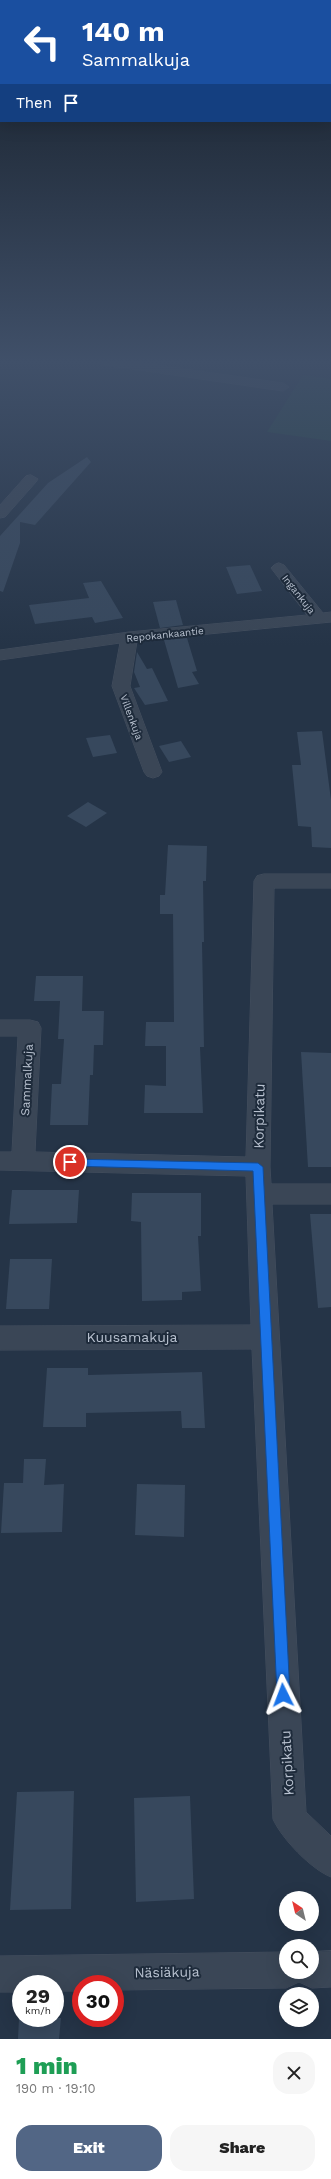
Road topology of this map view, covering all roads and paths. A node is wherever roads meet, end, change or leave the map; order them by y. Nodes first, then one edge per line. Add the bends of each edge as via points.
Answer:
1 (31, 479) dead end
2 (0, 514) edge
3 (279, 568) dead end
4 (325, 618) edge
5 (129, 637) junction
6 (0, 655) edge
7 (153, 772) dead end
8 (331, 882) edge
9 (0, 1028) edge
10 (11, 1161) edge
11 (258, 1167) junction
12 (259, 1194) junction
13 (331, 1194) edge
14 (265, 1336) junction
15 (0, 1338) edge
16 (331, 1860) edge
17 (331, 1969) edge
18 (279, 1970) edge
19 (319, 1970) edge
20 (0, 1974) edge

1 - 2 street
3 - 4 street, Ingankuja
4 - 5 street, Repokankaantie
5 - 6 street, Repokankaantie
5 - 7 street, Villenkuja via 121,686
8 - 11 street, Korpikatu via 264,881
9 - 10 street, Sammalkuja via 30,1028
10 - 11 street, Sammalkuja
11 - 12 street, Korpikatu
12 - 13 street
12 - 14 street, Korpikatu
14 - 15 street, Kuusamakuja
14 - 16 street, Korpikatu via 290,1819
17 - 19 street
18 - 20 street, Näsiäkuja

